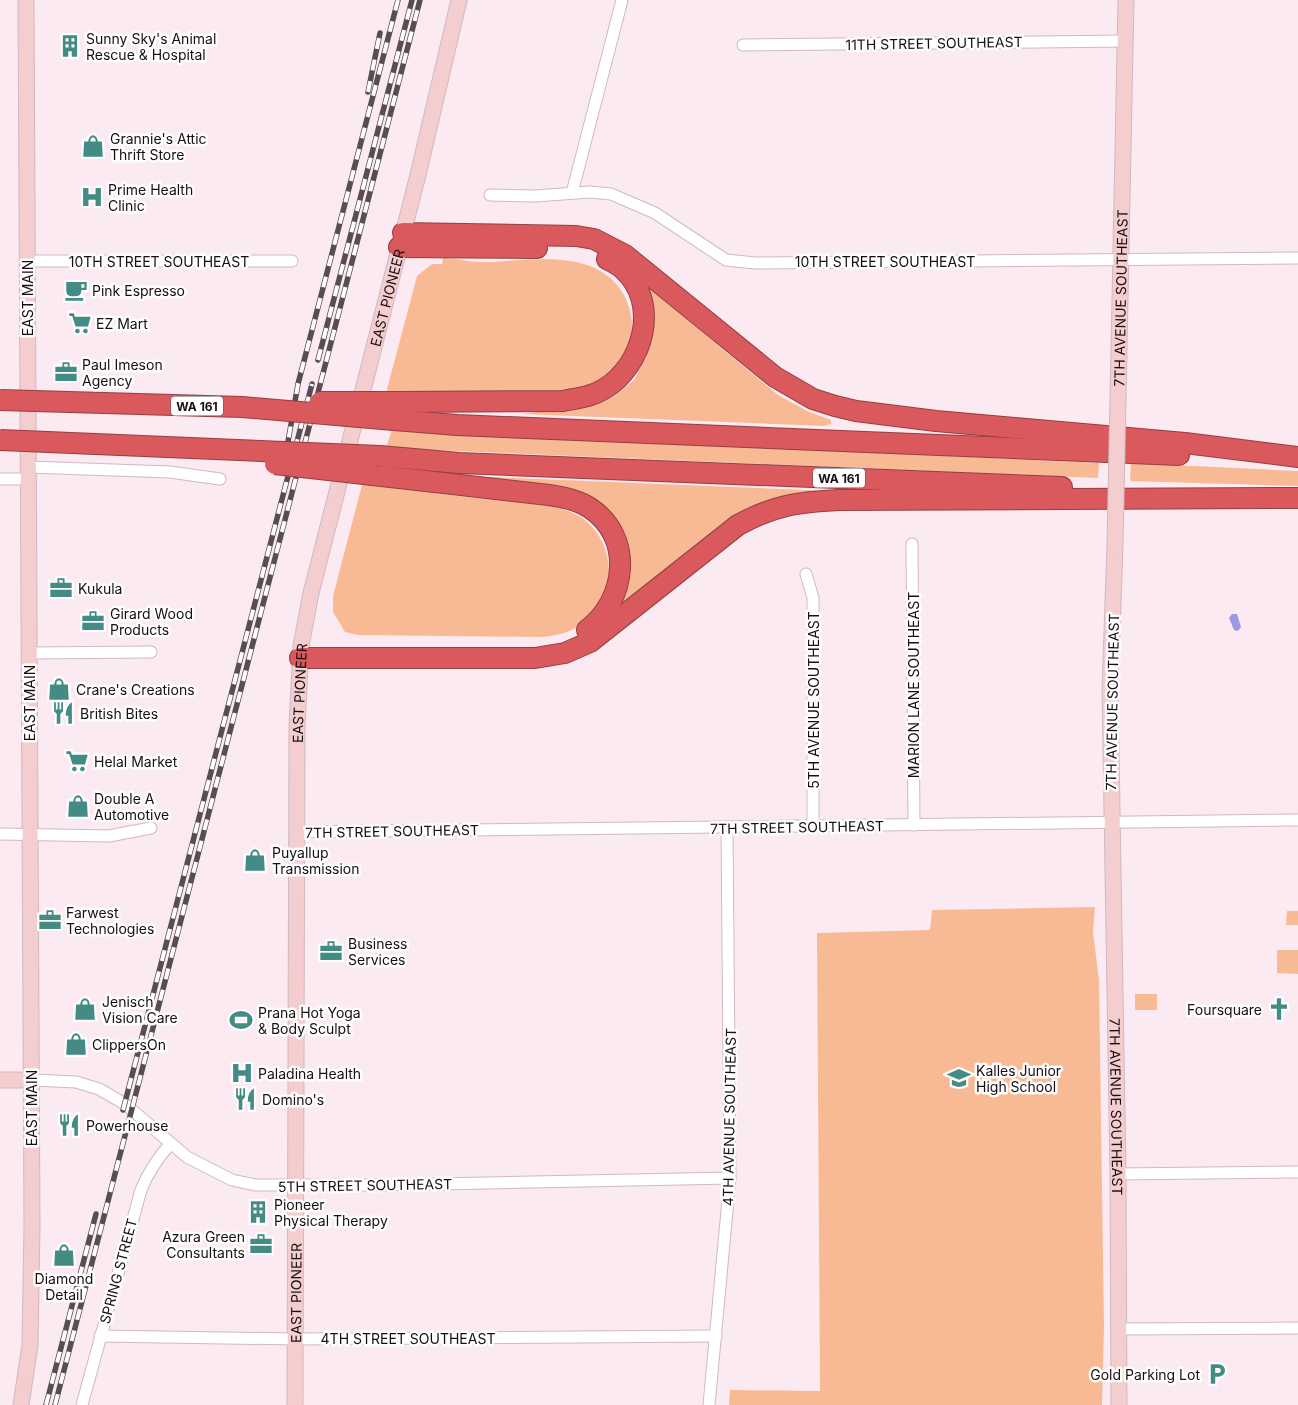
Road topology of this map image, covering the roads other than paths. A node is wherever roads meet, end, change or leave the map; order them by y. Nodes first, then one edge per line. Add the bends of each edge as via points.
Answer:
1 (26, 0) edge
2 (459, 0) edge
3 (622, 0) edge
4 (1126, 0) edge
5 (1126, 41) junction
6 (743, 45) dead end
7 (572, 193) junction
8 (490, 195) dead end
9 (401, 240) junction
10 (1298, 258) edge
11 (1122, 259) junction
12 (27, 261) junction
13 (292, 261) dead end
14 (0, 400) edge
15 (396, 411) junction
16 (0, 440) edge
17 (1298, 458) edge
18 (376, 466) junction
19 (28, 473) junction
20 (0, 479) edge
21 (220, 479) dead end
22 (1298, 497) edge
23 (912, 544) dead end
24 (806, 574) dead end
25 (151, 652) dead end
26 (301, 652) junction
27 (29, 654) junction
28 (1298, 820) edge
29 (1111, 823) junction
30 (914, 825) junction
31 (813, 827) junction
32 (151, 828) dead end
33 (727, 828) junction
34 (296, 832) junction
35 (0, 834) edge
36 (30, 834) junction
37 (0, 1080) edge
38 (31, 1080) junction
39 (170, 1144) junction
40 (1298, 1172) edge
41 (1118, 1174) junction
42 (730, 1178) junction
43 (295, 1186) junction
44 (1298, 1328) edge
45 (1120, 1329) junction
46 (100, 1336) junction
47 (716, 1336) junction
48 (295, 1339) junction
49 (21, 1405) edge
50 (82, 1405) edge
51 (295, 1405) edge
52 (709, 1405) edge
53 (1119, 1405) edge

1 - 12 main road, EAST MAIN
2 - 9 main road, EAST PIONEER
3 - 7 street
4 - 5 main road, 7TH AVENUE SOUTHEAST
5 - 6 street, 11TH STREET SOUTHEAST
5 - 11 main road, 7TH AVENUE SOUTHEAST
7 - 8 street, 10TH STREET SOUTHEAST
7 - 11 street, 10TH STREET SOUTHEAST via 611,194 626,199 655,213 726,260 755,263
9 - 15 highway via 578,249 601,255 623,269 634,282 644,316 638,352 630,367 604,389 587,397
9 - 17 highway via 576,236 594,239 625,255 775,377 813,399 842,408 936,421 1185,442
9 - 26 main road, EAST PIONEER via 311,593
10 - 11 street, 10TH STREET SOUTHEAST
11 - 29 main road, 7TH AVENUE SOUTHEAST, bridge via 1110,689
12 - 13 street, 10TH STREET SOUTHEAST
12 - 19 main road, EAST MAIN
14 - 15 highway, WA 161, bridge
15 - 17 highway, WA 161 via 476,426
16 - 18 highway, bridge via 122,445
18 - 22 highway, WA 161 via 479,463
18 - 26 highway via 550,495 588,506 606,524 617,548 619,576 613,600 603,616 587,630 567,641 548,646
19 - 20 street
19 - 21 street via 170,472
19 - 27 main road, EAST MAIN
22 - 26 highway via 839,500 784,505 738,525 590,642 565,654 535,658
23 - 30 street, MARION LANE SOUTHEAST
24 - 31 street, 5TH AVENUE SOUTHEAST via 813,598
25 - 27 street
26 - 34 main road, EAST PIONEER via 297,689
27 - 36 main road, EAST MAIN
28 - 29 street, 7TH STREET SOUTHEAST
29 - 30 street, 7TH STREET SOUTHEAST
29 - 41 main road, 7TH AVENUE SOUTHEAST
30 - 31 street, 7TH STREET SOUTHEAST
31 - 33 street, 7TH STREET SOUTHEAST
32 - 36 street via 109,836
33 - 34 street, 7TH STREET SOUTHEAST
33 - 42 street, 4TH AVENUE SOUTHEAST
34 - 43 main road, EAST PIONEER
35 - 36 street
36 - 38 main road, EAST MAIN
37 - 38 main road
38 - 39 street, 5TH STREET SOUTHEAST via 76,1082 99,1089 131,1109
38 - 49 main road, EAST MAIN via 31,1332
39 - 43 street, 5TH STREET SOUTHEAST via 232,1180 264,1186
39 - 46 street, SPRING STREET via 157,1158 141,1190
40 - 41 street
41 - 45 main road, 7TH AVENUE SOUTHEAST
42 - 43 street, 5TH STREET SOUTHEAST
42 - 47 street, 4TH AVENUE SOUTHEAST
43 - 48 main road, EAST PIONEER
44 - 45 street
45 - 53 main road, 7TH AVENUE SOUTHEAST
46 - 48 street, 4TH STREET SOUTHEAST
46 - 50 street, SPRING STREET
47 - 48 street, 4TH STREET SOUTHEAST
47 - 52 street, 4TH AVENUE SOUTHEAST
48 - 51 main road, EAST PIONEER

